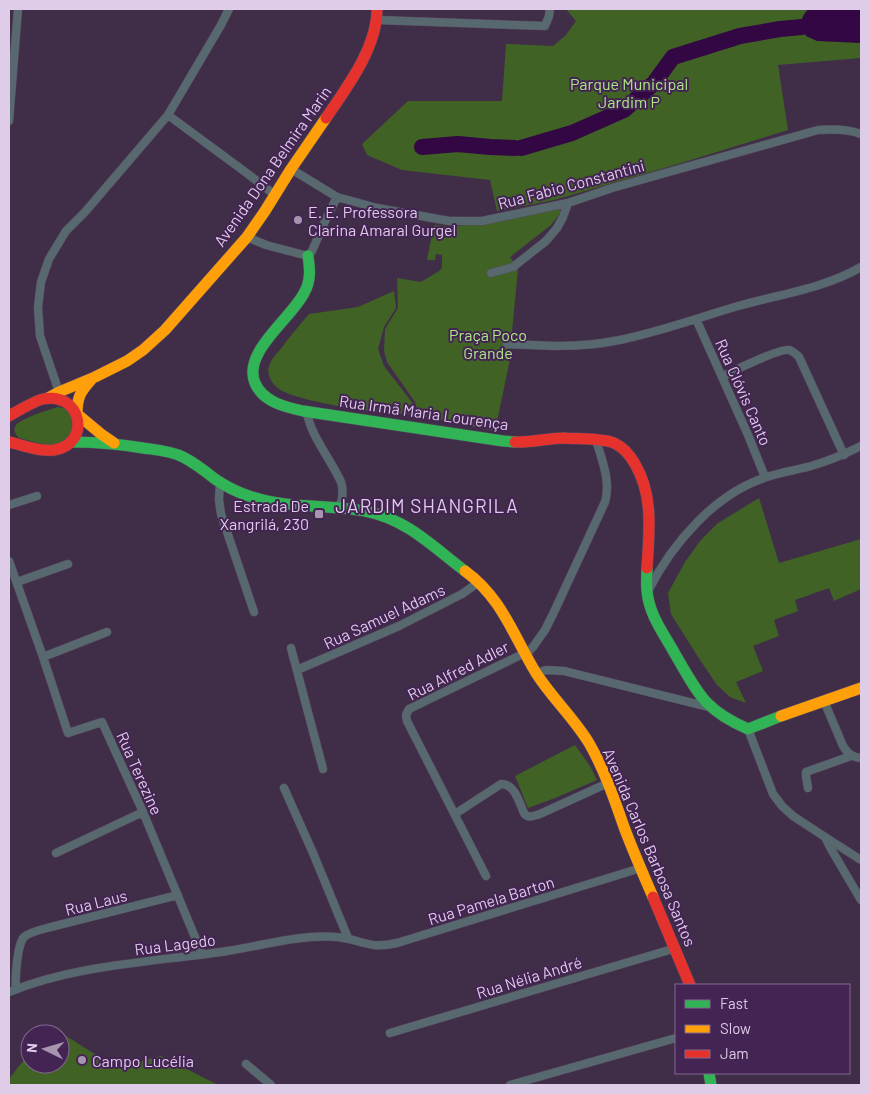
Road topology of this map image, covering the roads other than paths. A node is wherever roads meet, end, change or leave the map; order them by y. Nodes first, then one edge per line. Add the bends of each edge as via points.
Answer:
1 (18, 9) edge
2 (229, 9) edge
3 (550, 9) edge
4 (377, 14) edge
5 (168, 115) junction
6 (9, 121) edge
7 (861, 134) edge
8 (291, 169) junction
9 (275, 195) junction
10 (337, 197) junction
11 (568, 203) junction
12 (247, 238) junction
13 (308, 256) junction
14 (861, 267) edge
15 (491, 273) dead end
16 (696, 319) junction
17 (508, 344) dead end
18 (95, 377) junction
19 (722, 377) junction
20 (59, 392) junction
21 (48, 398) junction
22 (307, 411) junction
23 (77, 414) junction
24 (10, 417) edge
25 (10, 440) edge
26 (596, 440) junction
27 (71, 442) junction
28 (116, 444) junction
29 (861, 446) edge
30 (844, 455) junction
31 (765, 477) junction
32 (220, 482) junction
33 (37, 496) dead end
34 (9, 505) edge
35 (338, 509) junction
36 (9, 561) edge
37 (68, 564) dead end
38 (17, 582) junction
39 (479, 582) junction
40 (647, 592) junction
41 (254, 612) dead end
42 (108, 632) dead end
43 (291, 648) dead end
44 (525, 652) junction
45 (43, 657) junction
46 (297, 670) junction
47 (536, 673) junction
48 (861, 688) edge
49 (824, 701) junction
50 (712, 708) junction
51 (748, 729) junction
52 (851, 756) junction
53 (861, 758) edge
54 (324, 769) dead end
55 (608, 783) junction
56 (284, 788) dead end
57 (808, 788) dead end
58 (143, 812) junction
59 (455, 814) junction
60 (825, 837) junction
61 (56, 853) dead end
62 (860, 858) edge
63 (641, 868) junction
64 (486, 876) dead end
65 (178, 895) junction
66 (861, 900) edge
67 (348, 938) junction
68 (676, 948) junction
69 (202, 954) junction
70 (690, 984) edge
71 (12, 990) edge
72 (390, 1033) dead end
73 (675, 1038) edge
74 (246, 1064) dead end
75 (271, 1085) edge
76 (510, 1085) edge

1 - 6 street
2 - 5 street
3 - 4 street via 545,26
4 - 8 main road, Avenida Dona Belmira Marin via 363,59
5 - 9 street
5 - 20 street via 66,231 49,259 41,282 38,307 40,336
7 - 11 street, Rua Fabio Constantini via 845,130 818,130
8 - 9 main road, Avenida Dona Belmira Marin
8 - 10 street, Rua Fabio Constantini
9 - 12 main road, Avenida Dona Belmira Marin
10 - 11 street, Rua Fabio Constantini via 376,208 457,222 482,221
10 - 13 street
11 - 15 street via 557,228 546,241 513,267
12 - 13 street
12 - 18 main road, Avenida Dona Belmira Marin via 165,330 127,361
13 - 22 main road, Rua Irmã Maria Lourença via 310,275 305,290 293,310 258,352 253,370 262,394 279,404
14 - 16 street via 828,282
16 - 17 street via 650,333 590,345
16 - 19 street, Rua Clóvis Canto
18 - 20 main road, Avenida Dona Belmira Marin
18 - 23 main road, Avenida Dona Belmira Marin via 78,394
19 - 30 street via 782,351 793,352 799,357
19 - 31 street, Rua Clóvis Canto
20 - 21 main road, Avenida Dona Belmira Marin
21 - 23 main road via 66,402 74,407
21 - 24 main road, Avenida Dona Belmira Marin
22 - 26 main road, Rua Irmã Maria Lourença via 503,441
22 - 35 street via 341,482 343,496
23 - 27 main road, Avenida Dona Belmira Marin via 79,428
23 - 28 main road, Avenida Carlos Barbosa Santos
25 - 27 main road via 54,450
26 - 40 main road, Rua Irmã Maria Lourença via 612,442 623,448 641,474 650,519
26 - 44 street, Rua Alfred Adler via 608,489 605,502 545,630 534,647
27 - 28 main road, Avenida Carlos Barbosa Santos
28 - 32 main road, Avenida Carlos Barbosa Santos via 179,455
29 - 30 street
30 - 31 street
31 - 40 street via 734,492 698,520
32 - 35 main road, Avenida Carlos Barbosa Santos via 250,496 275,502
32 - 41 street via 221,514
33 - 34 street
35 - 39 main road, Avenida Carlos Barbosa Santos via 368,512 408,528
36 - 38 street, Rua Terezine
37 - 38 street
38 - 45 street, Rua Terezine
39 - 44 main road, Avenida Carlos Barbosa Santos via 498,605
39 - 46 street, Rua Samuel Adams via 399,626
40 - 50 main road, Rua Irmã Maria Lourença via 652,614 689,680
42 - 45 street
43 - 46 street
44 - 47 main road, Avenida Carlos Barbosa Santos
44 - 59 street, Rua Alfred Adler via 409,709 406,715
45 - 58 street, Rua Terezine via 68,734 102,722
46 - 54 street
47 - 50 street via 564,671
47 - 55 main road, Avenida Carlos Barbosa Santos via 576,723
48 - 49 main road
49 - 51 main road
49 - 52 street via 843,746
50 - 51 main road, Rua Irmã Maria Lourença
51 - 60 street via 773,794 793,816
52 - 53 street
52 - 57 street via 806,772
55 - 59 street via 528,817 512,787 501,784
55 - 63 main road, Avenida Carlos Barbosa Santos
56 - 67 street
58 - 61 street
58 - 65 street, Rua Terezine
59 - 64 street
60 - 62 street
60 - 66 street
63 - 67 street, Rua Pamela Barton via 397,943 372,945
63 - 68 main road, Avenida Carlos Barbosa Santos
65 - 69 street, Rua Terezine
65 - 71 street, Rua Laus via 25,937
67 - 69 street, Rua Lagedo via 301,937
68 - 70 main road, Avenida Carlos Barbosa Santos
68 - 72 street, Rua Nélia André
69 - 71 street, Rua Lagedo via 61,975
73 - 76 street
74 - 75 street

